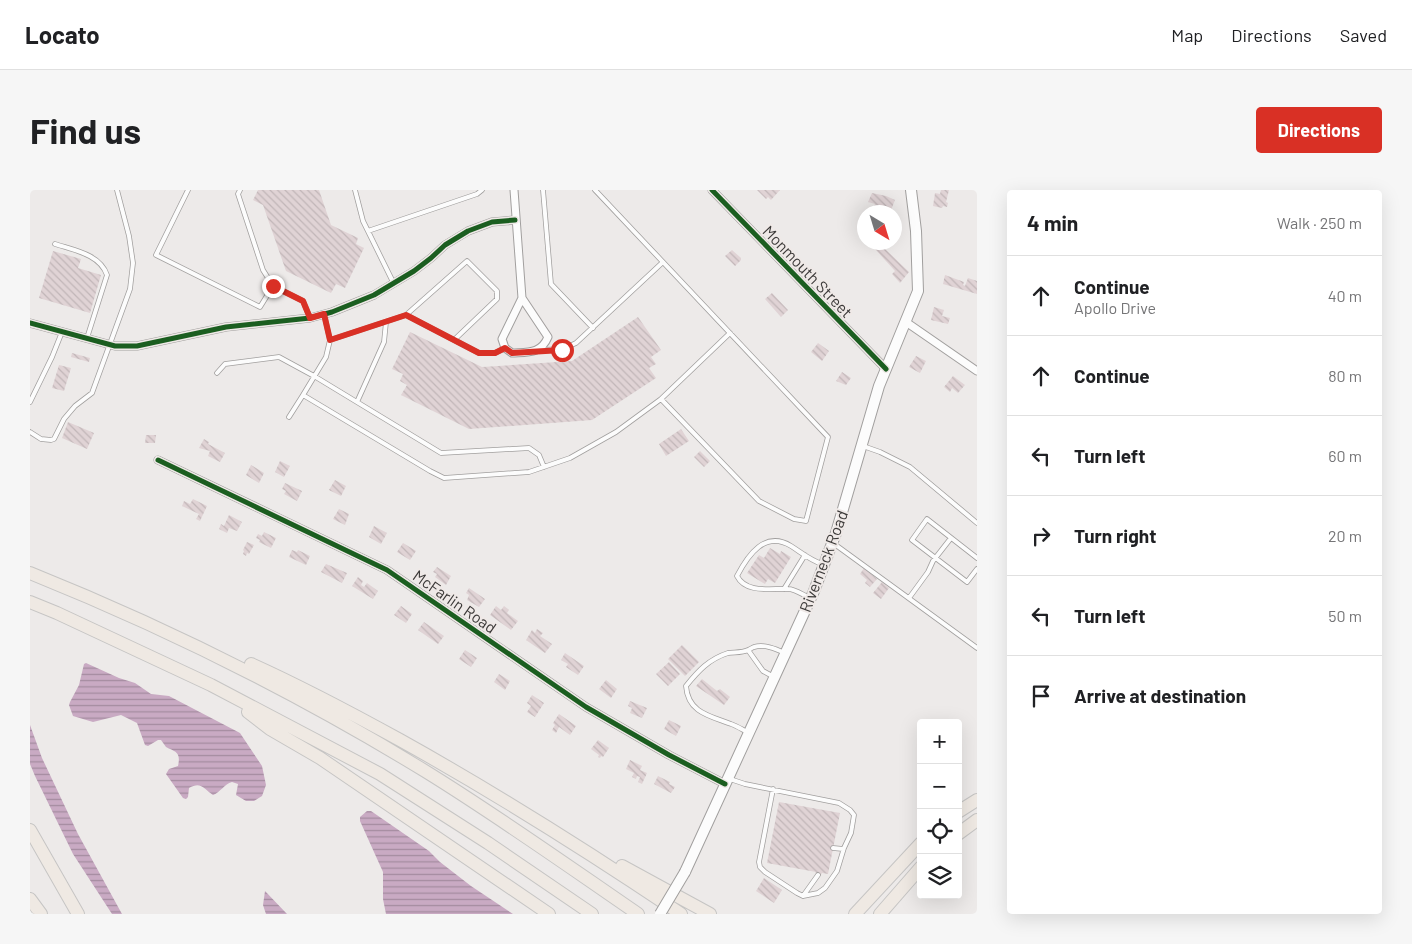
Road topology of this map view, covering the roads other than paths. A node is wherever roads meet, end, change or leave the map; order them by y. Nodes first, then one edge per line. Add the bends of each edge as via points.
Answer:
1 (117, 190) edge
2 (188, 190) edge
3 (240, 190) edge
4 (355, 190) edge
5 (482, 190) edge
6 (514, 190) edge
7 (543, 190) edge
8 (595, 190) edge
9 (712, 190) edge
10 (911, 190) edge
11 (515, 220) junction
12 (368, 231) junction
13 (55, 244) dead end
14 (663, 262) junction
15 (394, 284) junction
16 (273, 286) junction
17 (522, 298) junction
18 (324, 314) junction
19 (406, 315) junction
20 (310, 318) junction
21 (386, 322) junction
22 (906, 322) junction
23 (30, 323) edge
24 (593, 328) junction
25 (62, 332) junction
26 (730, 333) junction
27 (86, 338) junction
28 (330, 340) junction
29 (454, 340) junction
30 (109, 344) junction
31 (505, 348) junction
32 (538, 350) junction
33 (886, 369) junction
34 (977, 371) edge
35 (216, 373) dead end
36 (314, 376) junction
37 (303, 395) junction
38 (661, 399) junction
39 (30, 402) edge
40 (357, 402) junction
41 (289, 417) dead end
42 (30, 432) edge
43 (860, 446) junction
44 (158, 460) dead end
45 (544, 467) junction
46 (977, 523) edge
47 (951, 538) junction
48 (832, 543) junction
49 (805, 555) junction
50 (935, 558) junction
51 (977, 558) edge
52 (824, 564) junction
53 (977, 569) edge
54 (30, 573) edge
55 (784, 589) junction
56 (908, 598) junction
57 (810, 599) junction
58 (30, 602) edge
59 (159, 628) junction
60 (977, 648) edge
61 (748, 650) junction
62 (786, 653) junction
63 (774, 677) junction
64 (211, 685) junction
65 (749, 733) junction
66 (726, 781) junction
67 (773, 788) junction
68 (977, 800) edge
69 (962, 809) edge
70 (521, 810) junction
71 (977, 820) edge
72 (30, 830) edge
73 (962, 831) edge
74 (917, 847) edge
75 (833, 848) dead end
76 (844, 849) junction
77 (917, 872) edge
78 (818, 875) dead end
79 (803, 896) junction
80 (30, 899) edge
81 (41, 914) edge
82 (78, 914) edge
83 (549, 914) edge
84 (592, 914) edge
85 (638, 914) edge
86 (660, 914) edge
87 (681, 914) edge
88 (710, 914) edge
89 (855, 914) edge
90 (880, 914) edge

1 - 30 lane via 133,263 130,289
2 - 16 lane via 156,256 260,307
3 - 16 lane via 238,194 263,270
4 - 12 lane
5 - 12 lane
6 - 11 street
7 - 24 lane via 551,284
8 - 14 lane
9 - 33 street, Monmouth Street
10 - 22 main road, Riverneck Road via 918,291
11 - 15 street via 492,222 468,231
11 - 17 street
12 - 15 lane
13 - 27 lane via 92,256 106,270
14 - 24 lane
14 - 26 lane
15 - 18 street
16 - 20 lane via 303,301
17 - 31 street via 502,339
17 - 32 street via 548,337
18 - 20 street
18 - 28 lane
19 - 21 lane
19 - 29 lane
19 - 29 lane via 467,261 497,291 497,299
20 - 30 street via 226,326 137,346
21 - 28 lane
21 - 40 lane via 384,342
22 - 33 main road, Riverneck Road
22 - 34 street
23 - 25 street
24 - 32 lane via 564,350
25 - 27 street
25 - 39 lane
26 - 38 lane
26 - 38 lane via 828,437 806,521 794,519 759,501
27 - 30 street
28 - 36 lane via 326,357
29 - 31 lane via 479,353 495,353
30 - 42 lane via 92,393 74,406 54,438 41,439
31 - 32 street via 512,353
33 - 43 main road, Riverneck Road
35 - 36 lane via 225,364 279,357
36 - 37 lane
36 - 40 lane
37 - 41 lane
37 - 45 lane via 444,478 529,472
38 - 45 lane via 616,432 570,458
40 - 45 lane via 441,453 529,448 539,455
43 - 46 lane via 880,452 910,468
43 - 48 main road, Riverneck Road
44 - 66 street, McFarlin Road via 387,570 586,707 669,755
47 - 50 lane
47 - 50 lane via 927,519 912,540
47 - 51 lane
48 - 52 main road, Riverneck Road
48 - 56 lane
49 - 52 lane
49 - 55 lane
49 - 55 lane via 785,542 768,542 747,557 737,576 752,587
50 - 53 lane via 967,582
50 - 56 lane
52 - 57 main road, Riverneck Road
54 - 59 highway
55 - 57 lane via 790,588
56 - 60 lane
57 - 62 main road, Riverneck Road
58 - 64 highway
59 - 70 highway via 234,657 321,697
59 - 85 highway via 273,684 384,746 472,801
61 - 62 lane via 761,646
61 - 63 lane via 763,671
61 - 65 lane via 712,660 698,670 686,686 686,694 704,715
62 - 63 main road, Riverneck Road
63 - 65 main road, Riverneck Road
64 - 83 highway via 270,728 320,758
64 - 84 highway via 380,774
65 - 66 main road, Riverneck Road
66 - 67 lane
66 - 86 main road, Riverneck Road, bridge via 684,872
67 - 76 lane via 840,803 850,810 854,815 853,828
67 - 79 lane via 760,867
68 - 69 highway
70 - 87 highway
70 - 88 highway
71 - 73 highway
72 - 82 highway
74 - 89 highway
75 - 76 lane
76 - 79 lane via 838,871 825,888
77 - 90 highway
78 - 79 lane
80 - 81 highway

